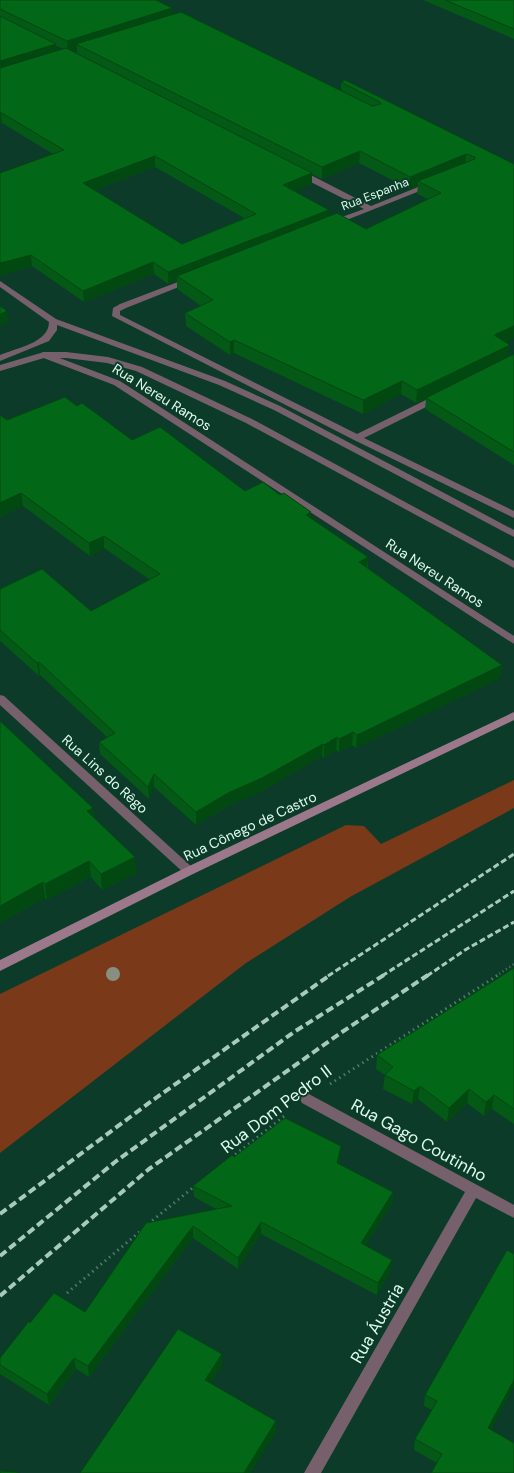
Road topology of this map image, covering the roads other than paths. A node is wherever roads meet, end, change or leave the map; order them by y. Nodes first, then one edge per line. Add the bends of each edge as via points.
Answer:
1 (294, 170) edge
2 (441, 181) edge
3 (371, 209) junction
4 (327, 226) edge
5 (196, 277) edge
6 (0, 283) edge
7 (53, 321) junction
8 (44, 355) junction
9 (0, 358) edge
10 (0, 368) edge
11 (450, 392) edge
12 (357, 438) junction
13 (514, 515) edge
14 (514, 534) edge
15 (514, 565) edge
16 (514, 641) edge
17 (0, 699) edge
18 (514, 716) edge
19 (189, 871) junction
20 (0, 966) edge
21 (307, 1099) road end
22 (473, 1191) junction
23 (514, 1212) edge
24 (312, 1473) edge

1 - 3 street
2 - 3 street, Rua Espanha
3 - 4 street, Rua Espanha
5 - 12 street via 123,306 116,310 116,316
6 - 7 street, Rua Nereu Ramos
7 - 9 street via 53,330 46,340
7 - 14 street, Rua Nereu Ramos via 222,383 277,408
8 - 10 street
8 - 15 street, Rua Nereu Ramos via 94,358 139,369 249,421
8 - 16 street, Rua Nereu Ramos via 117,383
11 - 12 street
12 - 13 street
17 - 19 street, Rua Lins do Rêgo
18 - 19 main road, Rua Cônego de Castro
19 - 20 main road, Rua Cônego de Castro
21 - 22 street, Rua Gago Coutinho
22 - 23 street, Rua Gago Coutinho
22 - 24 street, Rua Áustria

